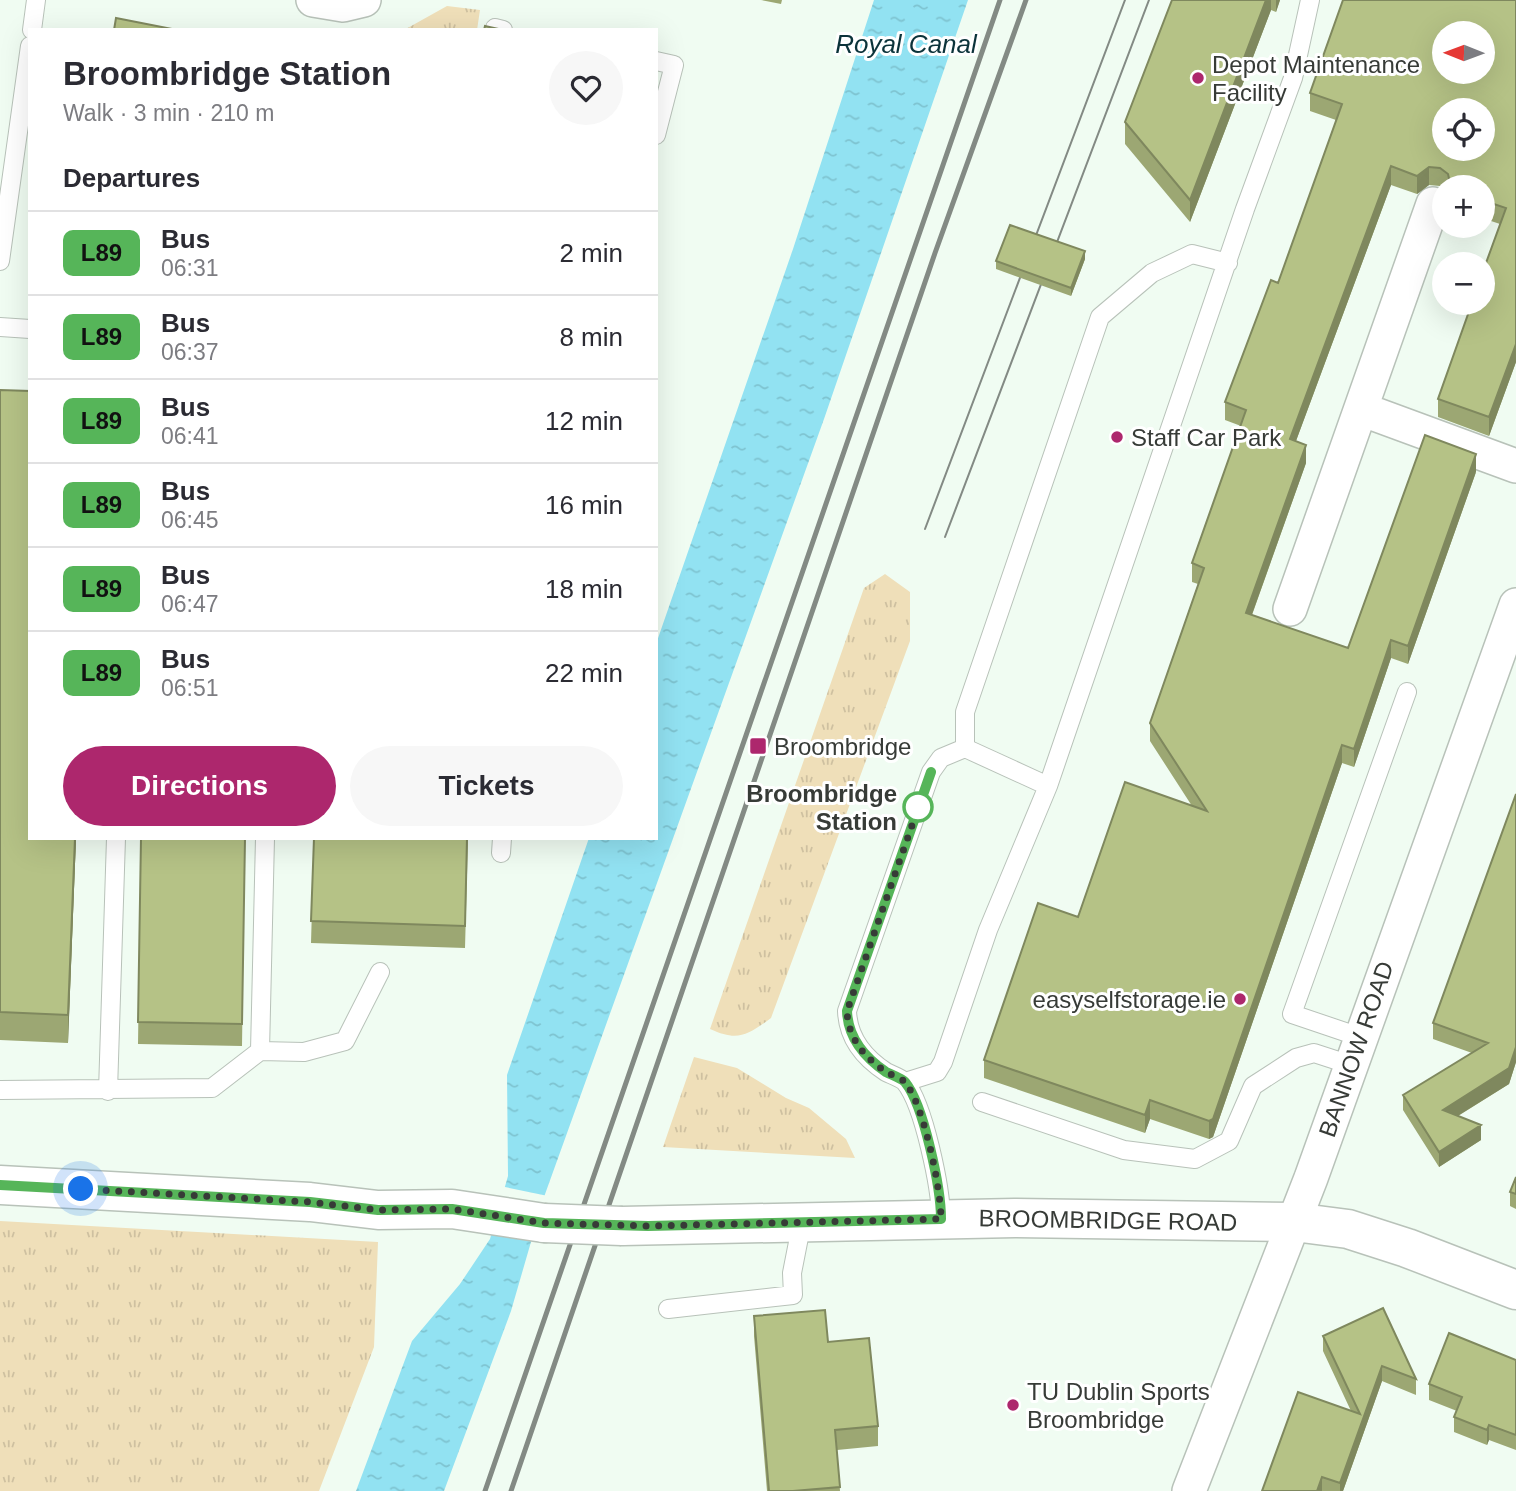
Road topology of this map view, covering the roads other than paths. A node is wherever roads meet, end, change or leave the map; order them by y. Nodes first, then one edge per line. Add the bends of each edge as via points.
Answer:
1 (36, 0) edge
2 (313, 0) edge
3 (364, 0) edge
4 (1310, 0) edge
5 (32, 28) edge
6 (28, 60) edge
7 (658, 61) edge
8 (658, 127) edge
9 (1432, 207) edge
10 (0, 261) edge
11 (1228, 263) junction
12 (0, 327) edge
13 (28, 330) edge
14 (1361, 409) junction
15 (1516, 466) edge
16 (1516, 605) edge
17 (1290, 609) dead end
18 (1407, 692) dead end
19 (965, 748) junction
20 (1048, 786) junction
21 (116, 840) edge
22 (265, 840) edge
23 (380, 972) dead end
24 (260, 1051) junction
25 (1356, 1051) junction
26 (905, 1082) junction
27 (0, 1090) edge
28 (108, 1091) junction
29 (982, 1102) dead end
30 (0, 1185) edge
31 (941, 1219) junction
32 (802, 1222) junction
33 (1294, 1222) junction
34 (1516, 1290) edge
35 (668, 1309) dead end
36 (1189, 1491) edge

1 - 5 lane
2 - 3 street via 343,5
4 - 11 lane via 1293,78
6 - 10 lane
7 - 8 lane via 674,65
9 - 14 street
11 - 19 lane via 1192,254 1152,274 1100,317 965,712
11 - 20 lane
12 - 13 lane
14 - 15 street
14 - 17 street
16 - 25 street, BANNOW ROAD
18 - 25 lane via 1292,1014
19 - 20 lane
19 - 26 lane via 941,758 931,772 847,1011 851,1037 869,1058
20 - 26 lane via 988,930 943,1062 937,1072
21 - 28 lane
22 - 24 lane
23 - 24 lane via 345,1041 304,1052
24 - 28 lane via 212,1088
25 - 29 lane via 1296,1058 1253,1086 1229,1141 1195,1159 1124,1150
25 - 33 street, BANNOW ROAD
26 - 31 lane via 929,1147 941,1194
27 - 28 lane
30 - 32 street, BROOMBRIDGE ROAD, bridge via 378,1210 452,1209 544,1223
31 - 32 street, BROOMBRIDGE ROAD
31 - 33 street, BROOMBRIDGE ROAD
32 - 35 lane via 792,1273 793,1295
33 - 34 street, BROOMBRIDGE ROAD via 1349,1229
33 - 36 street, BANNOW ROAD

